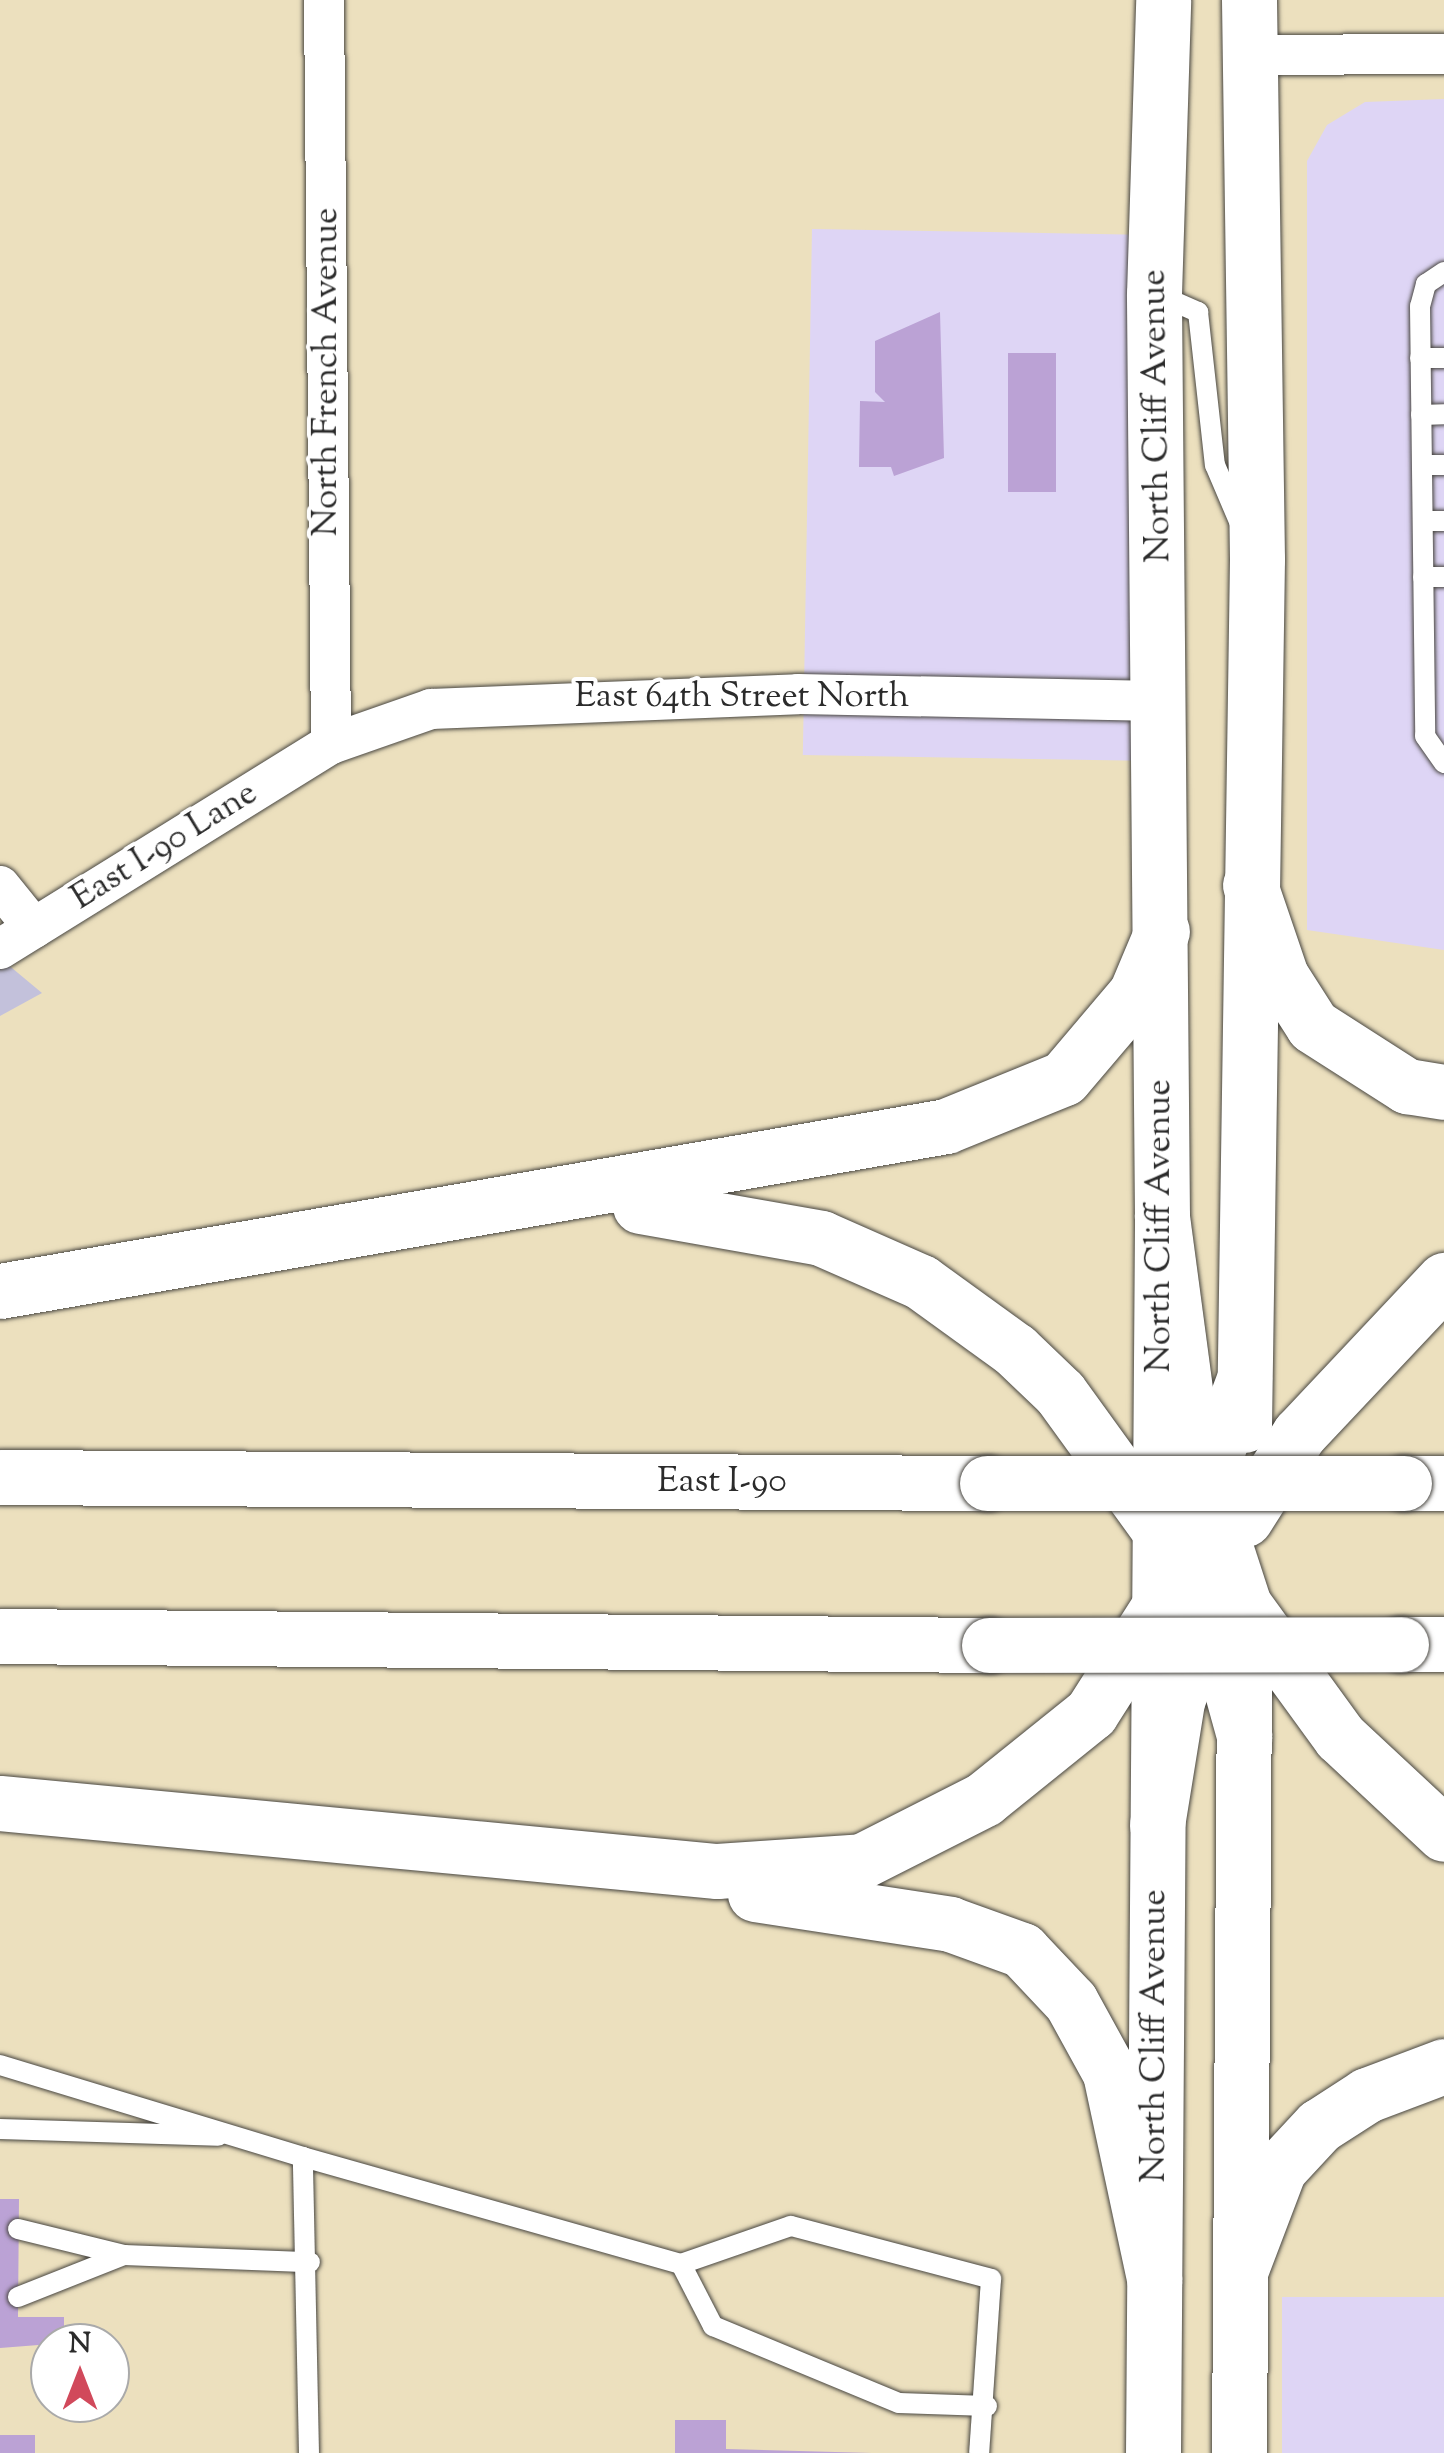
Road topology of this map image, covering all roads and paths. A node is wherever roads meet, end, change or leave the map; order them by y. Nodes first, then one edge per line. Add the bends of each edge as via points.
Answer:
1 (324, 0) edge
2 (1163, 0) edge
3 (1248, 0) edge
4 (1444, 54) edge
5 (1250, 55) junction
6 (1444, 272) edge
7 (1154, 294) junction
8 (1420, 358) junction
9 (1444, 358) edge
10 (1444, 414) edge
11 (1422, 415) junction
12 (1422, 465) junction
13 (1444, 465) edge
14 (1433, 521) edge
15 (1257, 559) junction
16 (1434, 578) edge
17 (1434, 633) edge
18 (1434, 684) edge
19 (1159, 701) junction
20 (331, 744) junction
21 (1444, 764) edge
22 (1250, 885) junction
23 (0, 886) edge
24 (34, 928) junction
25 (1162, 931) junction
26 (0, 949) edge
27 (1444, 1092) edge
28 (446, 1216) junction
29 (1444, 1280) edge
30 (0, 1291) edge
31 (0, 1477) edge
32 (1424, 1483) edge
33 (1204, 1561) junction
34 (0, 1636) edge
35 (1422, 1644) edge
36 (0, 1803) edge
37 (1444, 1834) edge
38 (431, 1841) junction
39 (0, 2065) edge
40 (1444, 2066) edge
41 (0, 2130) edge
42 (241, 2136) junction
43 (302, 2157) junction
44 (18, 2229) dead end
45 (124, 2255) junction
46 (310, 2262) junction
47 (680, 2264) junction
48 (1241, 2270) junction
49 (1154, 2279) junction
50 (18, 2297) dead end
51 (987, 2406) junction
52 (309, 2453) edge
53 (979, 2453) edge
54 (1153, 2453) edge
55 (1239, 2453) edge

1 - 20 street, North French Avenue
2 - 7 main road, North Cliff Avenue
3 - 5 main road
4 - 5 street
5 - 15 main road
6 - 8 lane via 1426,284
7 - 15 lane via 1198,312 1214,465
7 - 19 main road, North Cliff Avenue
8 - 9 lane
8 - 11 lane
10 - 11 lane
11 - 12 lane
12 - 13 lane
12 - 14 lane
14 - 16 lane
15 - 22 main road
16 - 17 lane
17 - 18 lane
18 - 21 lane via 1424,736
19 - 20 street, East 64th Street North via 510,701 430,709
19 - 25 main road, North Cliff Avenue
20 - 24 street, East I-90 Lane
22 - 27 main road via 1281,976 1314,1026 1407,1086
22 - 33 main road via 1244,1379
23 - 24 street
24 - 26 street, East I-90 Lane
25 - 28 main road via 1136,993 1094,1048 1024,1100 868,1147
25 - 33 main road, North Cliff Avenue via 1162,1216
28 - 30 main road
28 - 33 main road via 704,1210 876,1260 969,1311 1016,1350
29 - 33 main road via 1298,1434
31 - 32 main road, East I-90, bridge
33 - 37 main road via 1340,1737
33 - 38 main road via 1056,1745 928,1834 862,1861 717,1871
33 - 48 main road via 1244,1736
33 - 49 main road, North Cliff Avenue via 1157,1825
34 - 35 main road, bridge
36 - 38 main road
38 - 49 main road via 933,1921 1022,1950 1071,2002 1110,2073
39 - 42 lane
40 - 48 main road via 1367,2095 1319,2126 1279,2168
41 - 42 lane
42 - 43 lane
43 - 46 lane
43 - 47 lane
44 - 45 lane
45 - 46 lane
45 - 50 lane
46 - 52 lane
47 - 51 lane via 713,2326 899,2403
47 - 51 lane via 790,2226 991,2279
48 - 55 main road
49 - 54 main road, North Cliff Avenue
51 - 53 lane

